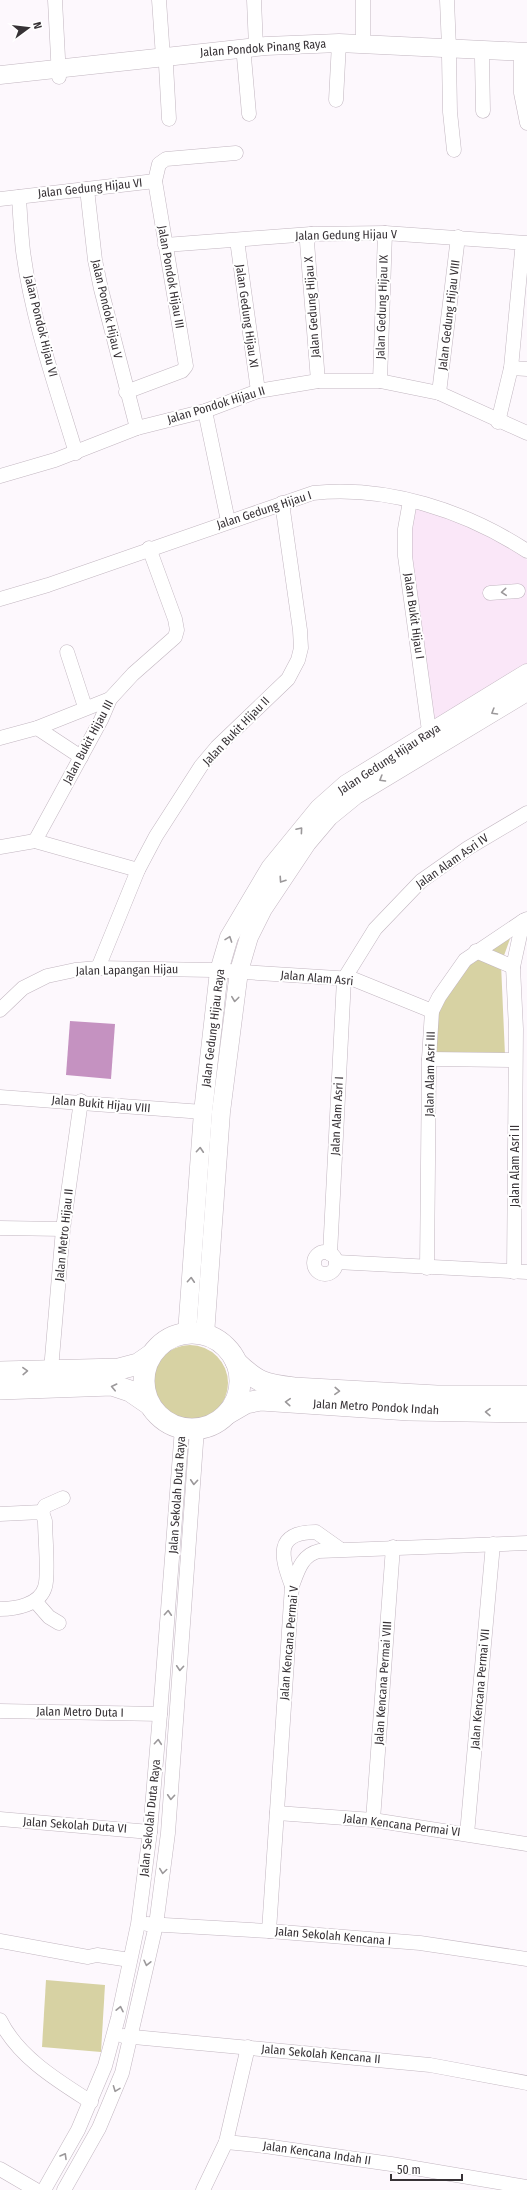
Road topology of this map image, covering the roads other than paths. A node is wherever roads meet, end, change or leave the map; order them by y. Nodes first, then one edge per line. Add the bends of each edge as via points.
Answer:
1 (55, 0) edge
2 (158, 0) edge
3 (254, 0) edge
4 (363, 0) edge
5 (447, 0) edge
6 (339, 47) junction
7 (363, 48) junction
8 (449, 52) junction
9 (252, 53) junction
10 (482, 58) junction
11 (525, 58) edge
12 (165, 61) junction
13 (59, 73) junction
14 (0, 75) edge
15 (0, 83) edge
16 (336, 100) dead end
17 (483, 111) dead end
18 (249, 114) dead end
19 (169, 119) dead end
20 (527, 123) edge
21 (454, 150) dead end
22 (236, 153) dead end
23 (155, 181) junction
24 (86, 189) junction
25 (19, 196) junction
26 (0, 199) edge
27 (385, 233) junction
28 (311, 234) junction
29 (458, 237) junction
30 (237, 240) junction
31 (165, 245) junction
32 (527, 245) edge
33 (522, 304) edge
34 (512, 368) junction
35 (527, 369) edge
36 (318, 381) junction
37 (380, 381) junction
38 (258, 391) junction
39 (126, 392) junction
40 (439, 393) junction
41 (205, 411) junction
42 (498, 422) junction
43 (137, 428) junction
44 (527, 433) edge
45 (76, 452) junction
46 (0, 476) edge
47 (410, 501) junction
48 (282, 503) junction
49 (228, 521) junction
50 (149, 548) junction
51 (525, 548) edge
52 (518, 591) dead end
53 (490, 593) dead end
54 (0, 599) edge
55 (67, 652) dead end
56 (527, 673) edge
57 (527, 692) edge
58 (110, 699) junction
59 (85, 707) junction
60 (37, 728) junction
61 (429, 731) junction
62 (0, 738) edge
63 (80, 757) junction
64 (527, 813) edge
65 (35, 841) junction
66 (0, 847) edge
67 (138, 870) junction
68 (525, 920) edge
69 (476, 951) junction
70 (513, 967) junction
71 (98, 968) junction
72 (219, 970) junction
73 (239, 971) junction
74 (344, 979) junction
75 (0, 1010) edge
76 (432, 1011) junction
77 (521, 1029) edge
78 (429, 1059) junction
79 (515, 1060) junction
80 (0, 1097) edge
81 (80, 1101) junction
82 (202, 1112) junction
83 (0, 1228) edge
84 (64, 1229) junction
85 (427, 1268) junction
86 (520, 1272) edge
87 (197, 1311) junction
88 (196, 1334) junction
89 (151, 1355) junction
90 (236, 1362) junction
91 (51, 1370) junction
92 (0, 1372) edge
93 (0, 1388) edge
94 (527, 1396) edge
95 (149, 1404) junction
96 (527, 1412) edge
97 (227, 1414) junction
98 (190, 1429) junction
99 (180, 1454) junction
100 (195, 1456) junction
101 (63, 1498) dead end
102 (42, 1512) junction
103 (0, 1514) edge
104 (527, 1543) edge
105 (493, 1544) junction
106 (393, 1546) junction
107 (340, 1549) junction
108 (292, 1586) junction
109 (35, 1601) junction
110 (0, 1608) edge
111 (60, 1623) dead end
112 (0, 1711) edge
113 (160, 1714) junction
114 (277, 1813) junction
115 (0, 1819) edge
116 (373, 1820) junction
117 (150, 1832) junction
118 (467, 1834) junction
119 (527, 1844) edge
120 (138, 1924) junction
121 (156, 1925) junction
122 (269, 1931) junction
123 (0, 1943) edge
124 (527, 1959) edge
125 (129, 1964) junction
126 (0, 2020) edge
127 (114, 2034) junction
128 (131, 2037) junction
129 (248, 2047) junction
130 (527, 2083) edge
131 (91, 2102) junction
132 (226, 2142) junction
133 (0, 2169) edge
134 (498, 2187) edge
135 (527, 2187) edge
136 (36, 2190) edge
137 (44, 2190) edge
138 (64, 2190) edge
139 (203, 2190) edge

1 - 13 street
2 - 12 street
3 - 9 street
4 - 7 street
5 - 8 street
6 - 7 main road, Jalan Pondok Pinang Raya
6 - 9 main road, Jalan Pondok Pinang Raya
6 - 16 street
7 - 8 main road, Jalan Pondok Pinang Raya
8 - 10 main road, Jalan Pondok Pinang Raya
8 - 11 main road, Jalan Pondok Pinang Raya
8 - 21 street via 450,112
9 - 12 main road, Jalan Pondok Pinang Raya
9 - 18 street
10 - 11 main road, Jalan Pondok Pinang Raya
10 - 17 street
11 - 20 street via 521,93
12 - 13 main road, Jalan Pondok Pinang Raya
12 - 19 street
13 - 14 main road, Jalan Pondok Pinang Raya
13 - 15 main road, Jalan Pondok Pinang Raya
22 - 23 street, Jalan Gedung Hijau VI via 166,159 159,164
23 - 24 street, Jalan Gedung Hijau VI
23 - 31 street, Jalan Pondok Hijau III
24 - 25 street, Jalan Gedung Hijau VI
24 - 39 street, Jalan Pondok Hijau V via 99,282
25 - 26 street, Jalan Gedung Hijau VI
25 - 45 street, Jalan Pondok Hijau VI via 23,251 40,334
27 - 28 street, Jalan Gedung Hijau V
27 - 29 street, Jalan Gedung Hijau V
27 - 37 street, Jalan Gedung Hijau IX
28 - 30 street, Jalan Gedung Hijau V
28 - 36 street, Jalan Gedung Hijau X via 307,242
29 - 32 street, Jalan Gedung Hijau V
29 - 40 street, Jalan Gedung Hijau VIII
30 - 31 street, Jalan Gedung Hijau V
30 - 38 street, Jalan Gedung Hijau XI
31 - 39 street, Jalan Pondok Hijau III via 186,363 182,371
32 - 33 street via 522,251
33 - 34 street
34 - 35 street
34 - 42 street
36 - 37 street, Jalan Pondok Hijau II
36 - 38 street, Jalan Pondok Hijau II
37 - 40 street, Jalan Pondok Hijau II
38 - 41 street, Jalan Pondok Hijau II
39 - 43 street, Jalan Pondok Hijau V
40 - 42 street, Jalan Pondok Hijau II
41 - 43 street, Jalan Pondok Hijau II
41 - 49 street
42 - 44 street, Jalan Pondok Hijau II
43 - 45 street, Jalan Pondok Hijau II
45 - 46 street, Jalan Pondok Hijau II
47 - 48 street, Jalan Gedung Hijau I via 337,490 313,492
47 - 51 street, Jalan Gedung Hijau I via 470,519
47 - 61 street, Jalan Bukit Hijau I via 405,529 405,556
48 - 49 street, Jalan Gedung Hijau I
48 - 67 street, Jalan Bukit Hijau II via 300,630 301,648 298,660 288,679 217,747 201,766 156,836
49 - 50 street, Jalan Gedung Hijau I
50 - 54 street, Jalan Gedung Hijau I
50 - 58 street, Jalan Bukit Hijau III via 177,630 175,637 133,674
52 -> 53 street
55 - 59 street
56 - 61 main road, Jalan Gedung Hijau Raya
57 -> 73 main road, Jalan Gedung Hijau Raya via 356,795 329,817 307,843 263,909 249,937
58 - 59 street
58 - 63 street, Jalan Bukit Hijau III
59 - 60 street
60 - 62 street
60 - 63 street
72 -> 61 main road, Jalan Gedung Hijau Raya via 230,937 270,868 319,808 346,784
63 - 65 street, Jalan Bukit Hijau III
64 - 74 street, Jalan Alam Asri IV via 468,848 421,881 374,929
65 - 66 street
65 - 67 street
67 - 71 street, Jalan Bukit Hijau II
68 - 69 street, Jalan Alam Asri III
68 - 70 street, Jalan Alam Asri II
69 - 70 street
69 - 76 street, Jalan Alam Asri III via 452,976
70 - 77 street, Jalan Alam Asri II
71 - 72 street, Jalan Lapangan Hijau
71 - 75 street, Jalan Lapangan Hijau via 46,976 23,988
72 - 73 street, Jalan Alam Asri
72 - 82 main road, Jalan Gedung Hijau Raya
73 - 74 street, Jalan Alam Asri
73 -> 87 main road, Jalan Gedung Hijau Raya
74 - 76 street, Jalan Alam Asri via 363,982
74 - 85 street, Jalan Alam Asri I via 333,1258
76 - 78 street, Jalan Alam Asri III
77 - 79 street, Jalan Alam Asri II
78 - 79 street
78 - 85 street, Jalan Alam Asri III
79 - 86 street, Jalan Alam Asri II
80 - 81 street, Jalan Bukit Hijau VIII
81 - 82 street, Jalan Bukit Hijau VIII
81 - 84 street, Jalan Metro Hijau II
87 -> 82 main road, Jalan Gedung Hijau Raya
83 - 84 street
84 - 91 street, Jalan Metro Hijau II
85 - 86 street, Jalan Alam Asri I
87 - 88 main road, Jalan Gedung Hijau Raya
88 - 89 highway via 167,1340
88 - 90 highway via 226,1348
89 - 91 highway via 138,1364 119,1369
89 - 95 highway via 144,1372
90 -> 94 highway, Jalan Metro Pondok Indah via 252,1378 270,1385 294,1388 437,1396
90 - 97 highway via 239,1389 235,1402
92 -> 91 highway
95 -> 93 highway via 130,1391 112,1385
95 - 98 highway via 166,1422
96 -> 97 highway, Jalan Metro Pondok Indah via 409,1410 261,1400 246,1403
97 - 98 highway via 214,1424
98 - 99 street, Jalan Sekolah Duta Raya
98 - 100 street, Jalan Sekolah Duta Raya
99 - 100 street via 188,1453
113 -> 99 street, Jalan Sekolah Duta Raya
100 -> 121 street, Jalan Sekolah Duta Raya via 168,1833
101 - 102 street via 45,1506
102 - 103 street
102 - 109 street via 45,1521 46,1587
104 - 105 street, Jalan Kencana Permai V
105 - 106 street, Jalan Kencana Permai V
105 - 118 street, Jalan Kencana Permai VII
106 - 107 street, Jalan Kencana Permai V
106 - 116 street, Jalan Kencana Permai VIII
107 - 108 street, Jalan Kencana Permai V via 310,1553 304,1559
107 - 108 street via 316,1532 297,1534 293,1537 282,1550
108 - 114 street, Jalan Kencana Permai V
109 - 110 street via 10,1609
109 - 111 street via 49,1617
112 - 113 street, Jalan Metro Duta I
117 -> 113 street, Jalan Sekolah Duta Raya
114 - 116 street, Jalan Kencana Permai VI
114 - 122 street, Jalan Kencana Permai V
115 - 117 street, Jalan Sekolah Duta VI
116 - 118 street, Jalan Kencana Permai VI
117 - 120 street, Jalan Sekolah Duta Raya
118 - 119 street, Jalan Kencana Permai VI
120 - 121 street, Jalan Sekolah Kencana I
120 - 125 street, Jalan Sekolah Duta Raya
121 - 122 street, Jalan Sekolah Kencana I
121 -> 128 street, Jalan Sekolah Duta Raya
122 - 124 street, Jalan Sekolah Kencana I via 420,1943
123 - 125 street via 88,1957 95,1962
127 -> 125 street, Jalan Sekolah Duta Raya
126 - 131 street via 6,2032 29,2057 54,2078
127 - 128 street, Jalan Sekolah Kencana II
127 - 131 street, Jalan Sekolah Duta Raya
128 - 129 street, Jalan Sekolah Kencana II
128 -> 138 street, Jalan Sekolah Duta Raya via 122,2073 110,2104
129 - 130 street, Jalan Sekolah Kencana II via 430,2065
129 - 132 street
137 -> 131 street, Jalan Sekolah Duta Raya
132 - 134 street, Jalan Kencana Indah II via 392,2164
132 - 139 street
133 - 136 street
134 - 135 street, Jalan Kencana Indah II

